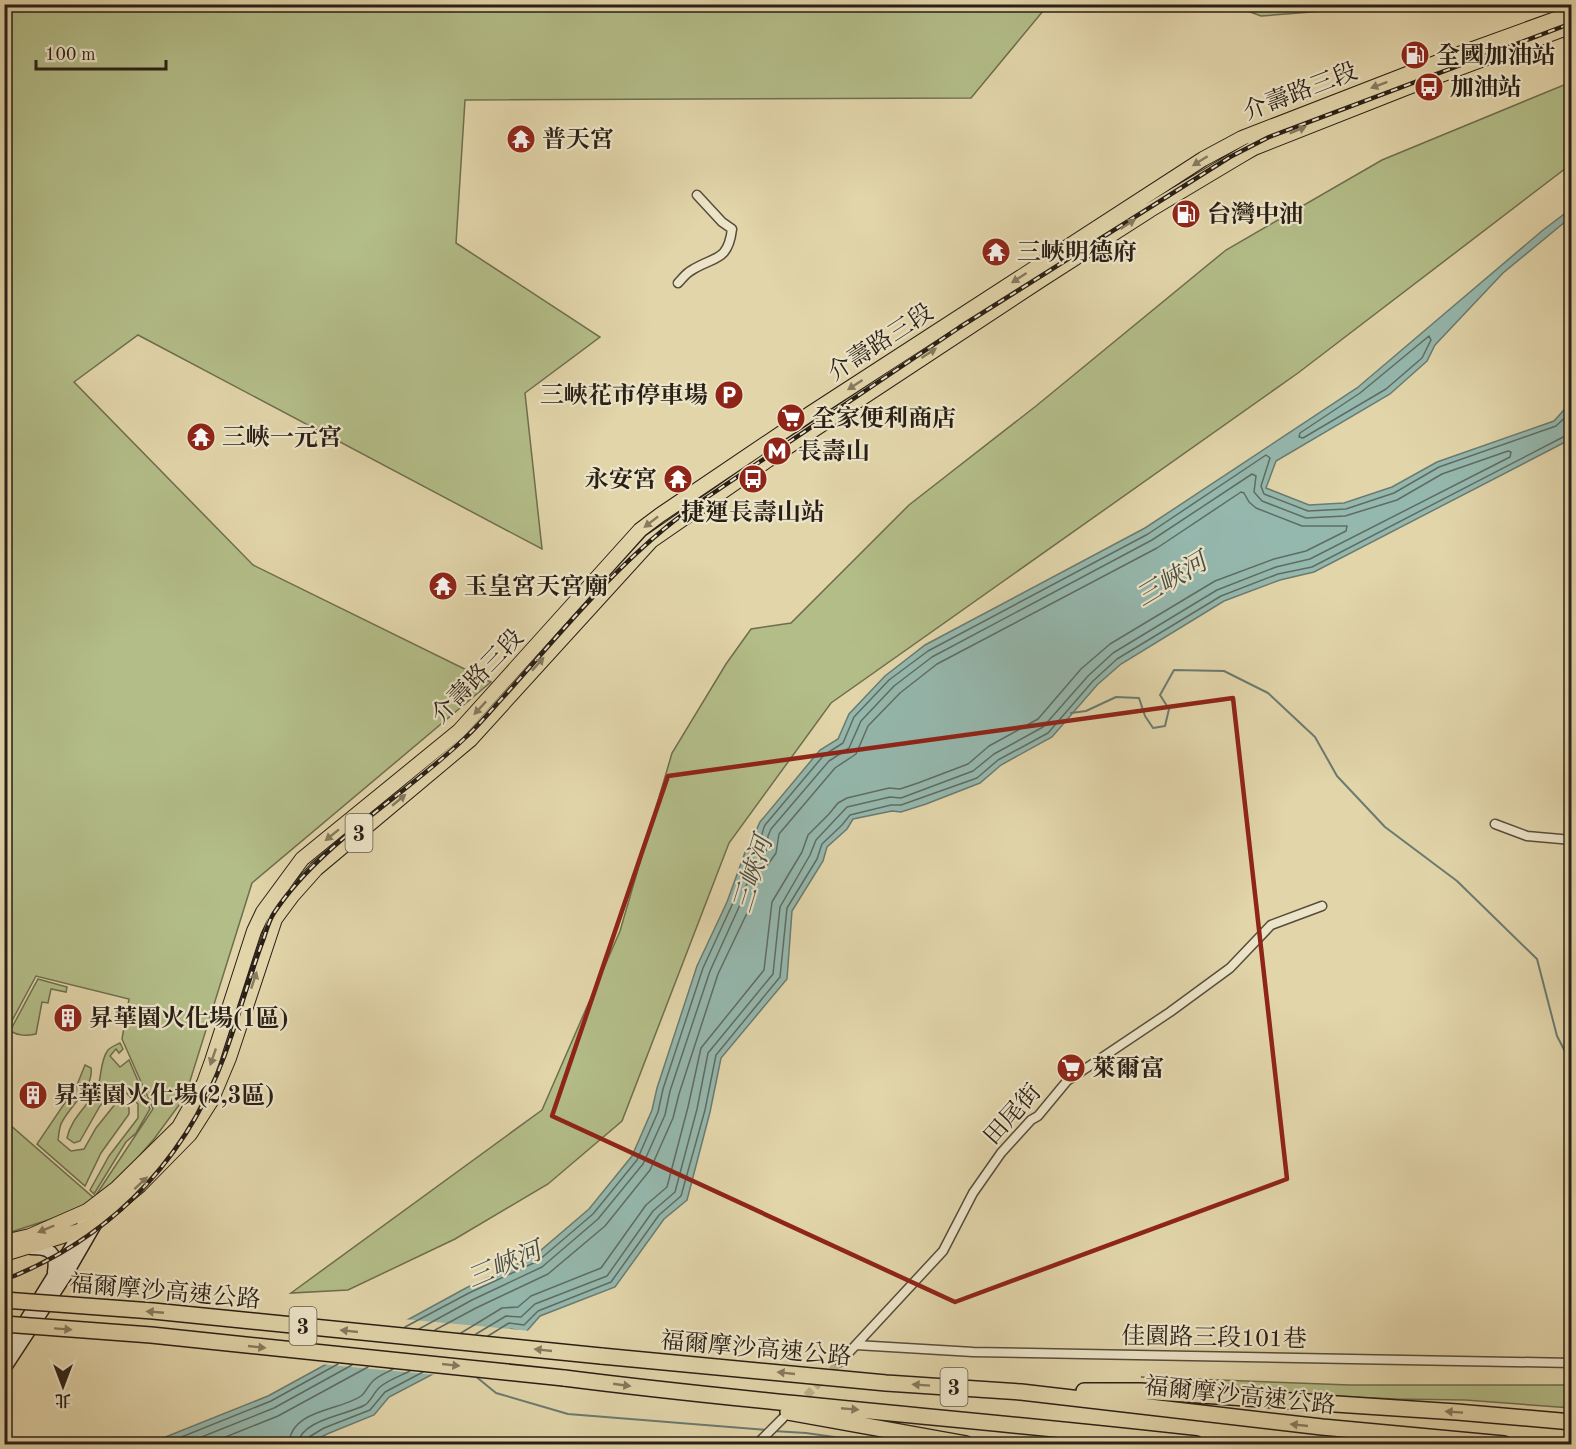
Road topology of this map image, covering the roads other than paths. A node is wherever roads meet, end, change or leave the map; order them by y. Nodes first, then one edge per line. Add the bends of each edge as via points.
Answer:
1 (1572, 13) edge
2 (1572, 26) edge
3 (697, 195) dead end
4 (678, 283) dead end
5 (1570, 722) edge
6 (1572, 733) edge
7 (1495, 824) dead end
8 (1572, 840) edge
9 (1322, 906) dead end
10 (92, 1216) junction
11 (82, 1230) junction
12 (4, 1242) edge
13 (30, 1248) junction
14 (4, 1254) edge
15 (54, 1275) junction
16 (4, 1300) edge
17 (4, 1324) edge
18 (856, 1345) junction
19 (4, 1355) edge
20 (840, 1362) tunnel mouth
21 (1572, 1363) edge
22 (4, 1369) edge
23 (1021, 1392) junction
24 (687, 1394) junction
25 (1512, 1416) junction
26 (1572, 1416) edge
27 (783, 1418) dead end
28 (1572, 1422) edge
29 (757, 1444) edge
30 (966, 1444) edge
31 (1196, 1444) edge
32 (1504, 1444) edge

1 -> 10 main road, 介壽路三段 / 3 via 1242,138 1203,159 811,413 640,530 459,731 302,859 263,912 204,1083 179,1127
10 -> 2 main road, 介壽路三段 / 3 via 140,1185 190,1134 211,1101 275,919 292,896 316,869 470,740 651,541 1041,280 1242,154
3 - 4 street via 732,229 731,239 722,256 690,270
5 - 6 street
7 - 8 street via 1527,836
9 - 18 street, 田尾街 via 1271,925 1230,968 1067,1081 1001,1153 978,1185 942,1251
10 - 11 main road, 3
10 -> 12 main road, 3
10 - 22 street via 67,1273
11 - 13 main road, 3
11 - 15 street
13 - 14 main road, 3
13 - 15 street via 51,1252 56,1261
15 - 19 street
23 -> 16 highway, 福爾摩沙高速公路 / 3, bridge via 886,1383 153,1311
17 -> 24 highway, 福爾摩沙高速公路 / 3, bridge via 162,1336
18 - 20 street, 田尾街
18 - 21 street, 佳園路三段101巷 via 973,1352
25 -> 23 highway via 1140,1391
32 -> 23 highway, 福爾摩沙高速公路 / 3 via 1298,1425
24 - 30 highway
24 -> 31 highway, 福爾摩沙高速公路 / 3
25 - 26 highway
25 - 28 highway
27 - 29 street

